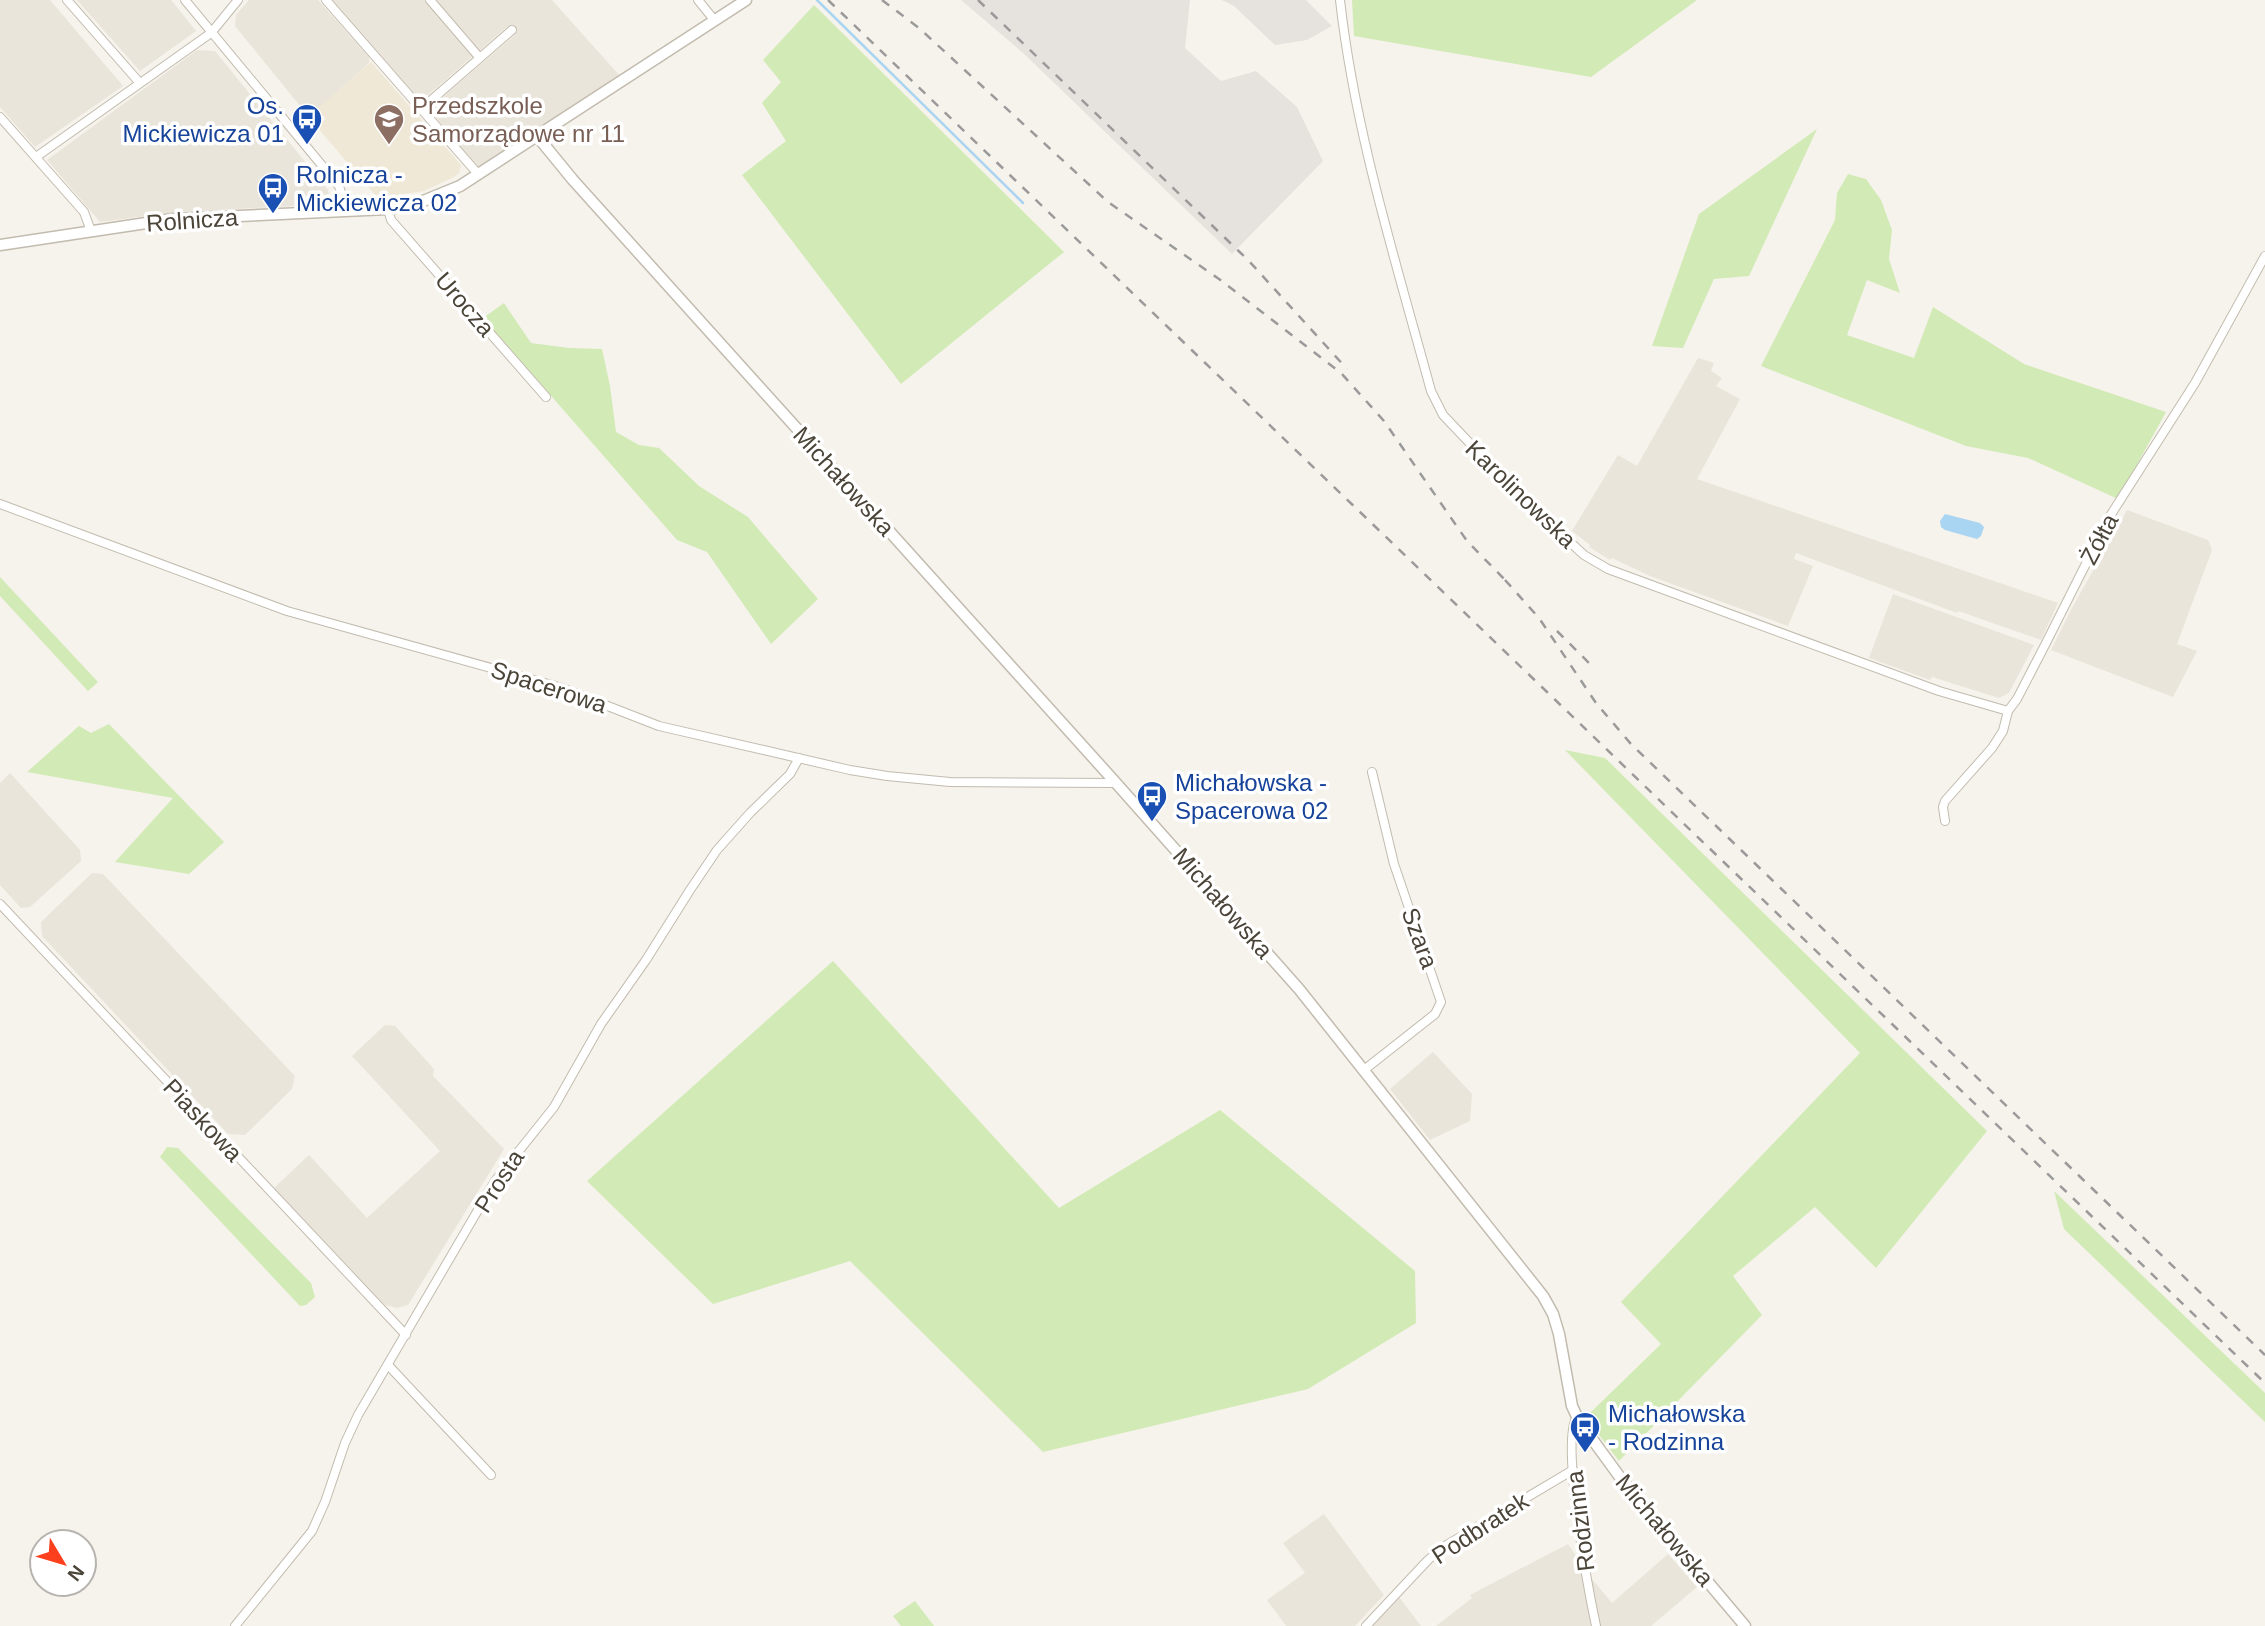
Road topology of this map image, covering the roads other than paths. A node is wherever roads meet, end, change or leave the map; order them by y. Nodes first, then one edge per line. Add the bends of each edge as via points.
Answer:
1 (67, 0) edge
2 (185, 0) edge
3 (238, 0) edge
4 (326, 0) edge
5 (430, 0) edge
6 (698, 0) edge
7 (747, 0) edge
8 (1340, 0) edge
9 (715, 22) junction
10 (512, 30) dead end
11 (211, 33) junction
12 (479, 57) junction
13 (139, 82) junction
14 (421, 109) junction
15 (0, 117) edge
16 (537, 136) junction
17 (36, 157) junction
18 (478, 174) junction
19 (388, 209) junction
20 (347, 211) junction
21 (91, 231) junction
22 (0, 246) edge
23 (2265, 256) edge
24 (545, 397) dead end
25 (0, 504) edge
26 (2008, 710) junction
27 (799, 758) junction
28 (1372, 772) dead end
29 (1116, 783) junction
30 (1945, 821) dead end
31 (0, 904) edge
32 (1364, 1070) junction
33 (406, 1335) junction
34 (388, 1365) junction
35 (1577, 1417) junction
36 (1573, 1470) junction
37 (491, 1475) dead end
38 (235, 1626) edge
39 (1366, 1626) edge
40 (1596, 1626) edge
41 (1745, 1626) edge

1 - 13 street
2 - 11 street
3 - 11 street
4 - 14 street
5 - 12 street
6 - 9 street
7 - 9 street, Rolnicza
8 - 26 street, Karolinowska via 1367,153 1431,391 1443,415 1480,455 1584,555 1608,569 1939,691
9 - 16 street, Rolnicza
10 - 12 street
11 - 13 street
11 - 20 street via 339,186
12 - 14 street
13 - 17 street
14 - 18 street
15 - 17 street
16 - 18 street, Rolnicza
16 - 29 street, Michałowska
17 - 21 street via 84,212
18 - 19 street, Rolnicza via 431,199
19 - 20 street, Rolnicza
19 - 24 street, Urocza via 391,220
20 - 21 street, Rolnicza via 173,219
21 - 22 street, Rolnicza
23 - 26 street, Żółta via 2195,383 2110,516
25 - 27 street, Spacerowa via 287,611 559,687 659,726
26 - 30 street, Żółta via 1997,741 1945,801
27 - 29 street, Spacerowa via 860,772 950,782
27 - 33 street, Prosta via 790,774 717,850 601,1024 554,1107 495,1181
28 - 32 street, Szara via 1394,864 1441,1002 1435,1014
29 - 32 street, Michałowska via 1299,989
31 - 33 street, Piaskowa
32 - 35 street, Michałowska via 1543,1296 1559,1334
33 - 34 street, Prosta
34 - 37 street
34 - 38 street, Prosta via 345,1443 312,1531
35 - 36 street, Rodzinna via 1570,1437
35 - 41 street, Michałowska via 1622,1480
36 - 39 street, Podbratek via 1445,1546
36 - 40 street, Rodzinna

